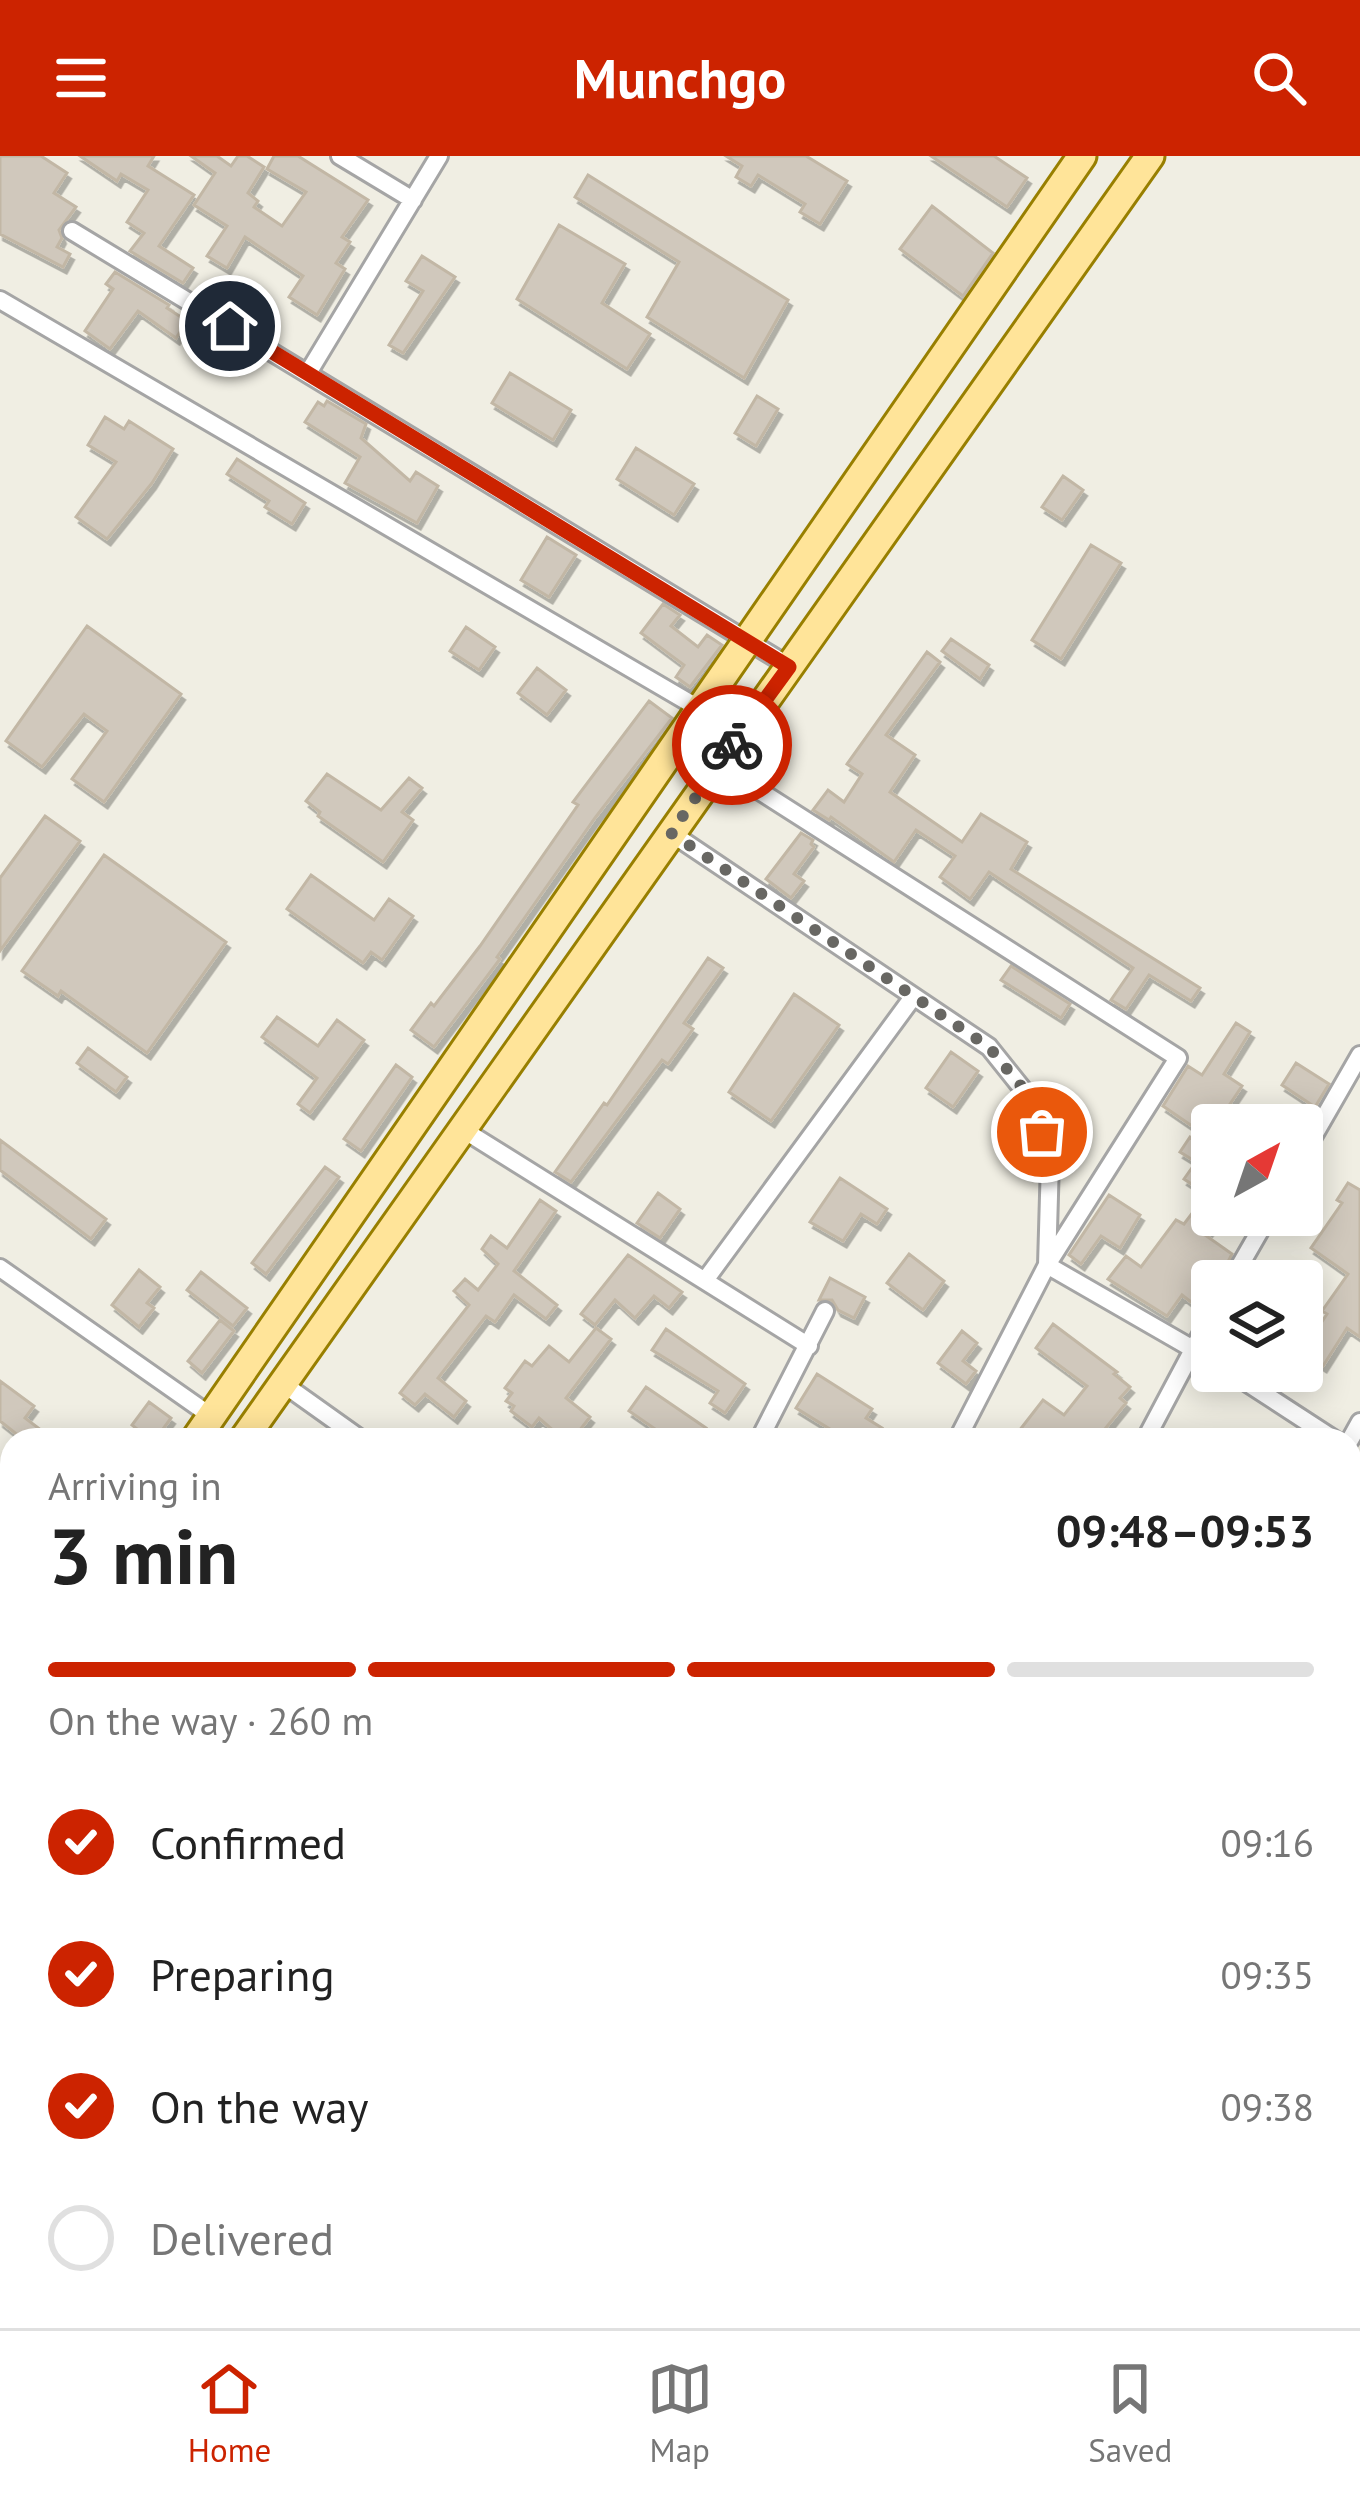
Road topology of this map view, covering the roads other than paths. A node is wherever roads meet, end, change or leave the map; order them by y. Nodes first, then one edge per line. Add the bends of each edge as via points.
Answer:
1 (340, 156) edge
2 (439, 156) edge
3 (1082, 156) edge
4 (1150, 156) edge
5 (412, 200) junction
6 (72, 231) dead end
7 (0, 300) edge
8 (308, 374) junction
9 (748, 640) junction
10 (789, 667) junction
11 (700, 709) junction
12 (718, 765) junction
13 (671, 833) junction
14 (914, 997) junction
15 (1360, 1054) edge
16 (1323, 1119) edge
17 (462, 1129) junction
18 (1046, 1265) junction
19 (0, 1268) edge
20 (706, 1279) junction
21 (825, 1312) dead end
22 (809, 1346) junction
23 (1191, 1347) edge
24 (1191, 1352) edge
25 (282, 1383) junction
26 (1261, 1392) edge
27 (203, 1428) edge
28 (251, 1428) edge
29 (345, 1428) edge
30 (765, 1428) edge
31 (963, 1428) edge
32 (1151, 1428) edge
33 (1317, 1428) edge

1 - 5 street
2 - 5 street
3 - 9 main road
4 - 10 main road
5 - 8 street
6 - 8 street
7 - 11 street
8 - 9 street
9 - 10 street
9 - 11 main road
10 - 12 main road
11 - 27 main road
12 - 13 main road
12 - 18 street via 1178,1058
13 - 14 street
13 - 17 main road
14 - 18 street via 989,1047 1034,1102 1050,1161
14 - 20 street
15 - 16 street
17 - 20 street
17 - 25 main road
18 - 23 street
18 - 31 street
19 - 27 street
20 - 22 street
21 - 22 street
22 - 30 street
24 - 32 street
25 - 28 main road
25 - 29 street
26 - 33 street

